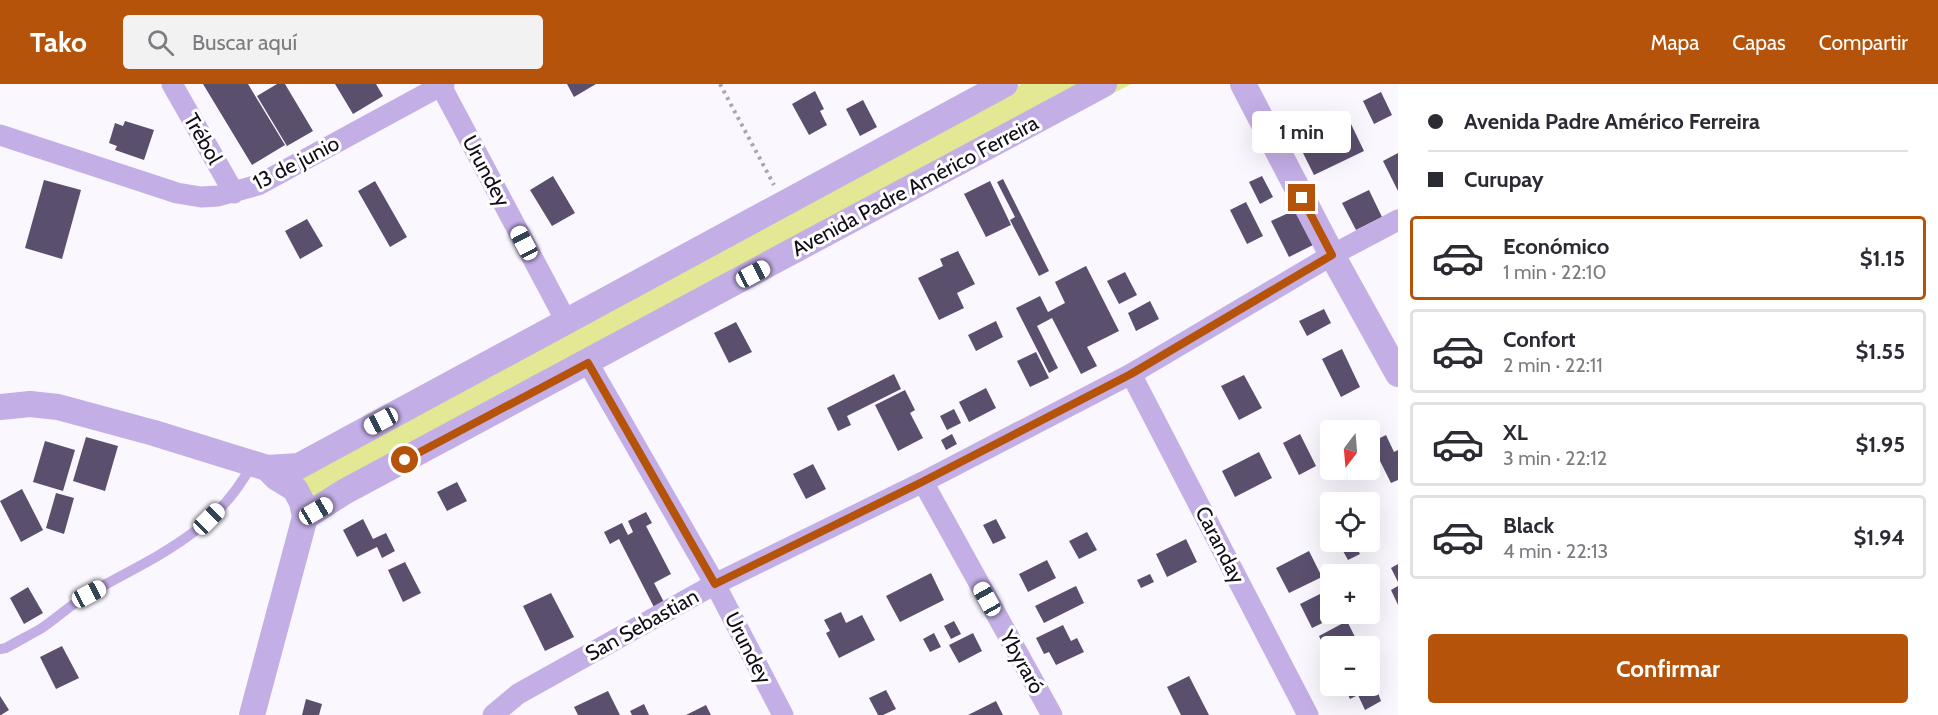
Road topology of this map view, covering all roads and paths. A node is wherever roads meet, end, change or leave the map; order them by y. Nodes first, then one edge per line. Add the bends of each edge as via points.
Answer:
1 (172, 84) edge
2 (720, 84) edge
3 (1005, 84) edge
4 (1104, 84) edge
5 (1243, 84) edge
6 (441, 85) edge
7 (0, 135) edge
8 (234, 193) junction
9 (784, 204) junction
10 (1398, 220) edge
11 (1332, 255) junction
12 (566, 321) junction
13 (588, 363) junction
14 (1131, 374) junction
15 (1398, 374) edge
16 (0, 407) edge
17 (260, 466) junction
18 (922, 482) junction
19 (305, 517) junction
20 (715, 584) junction
21 (0, 649) edge
22 (252, 715) edge
23 (493, 715) edge
24 (783, 715) edge
25 (1052, 715) edge
26 (1308, 715) edge

1 - 8 street, Trébol
2 - 9 path
3 - 9 street
4 - 13 street, Avenida Padre Américo Ferreira
5 - 11 street
6 - 8 street, 13 de junio via 258,185
6 - 12 street, Urundey
7 - 8 street, 13 de junio via 177,193 201,197
9 - 12 street
10 - 11 street, San Sebastian
11 - 14 street, San Sebastian
11 - 15 street
12 - 17 street via 298,466
13 - 19 street, Avenida Padre Américo Ferreira via 344,492
13 - 20 street, Urundey
14 - 18 street, San Sebastian
14 - 26 street, Caranday
16 - 17 street via 30,404 79,411
17 - 19 street via 295,489
17 - 21 lane via 196,531 148,563 89,594 39,630
18 - 20 street, San Sebastian
18 - 25 street, Ybyraró
19 - 22 street
20 - 23 street, San Sebastian via 518,694
20 - 24 street, Urundey

